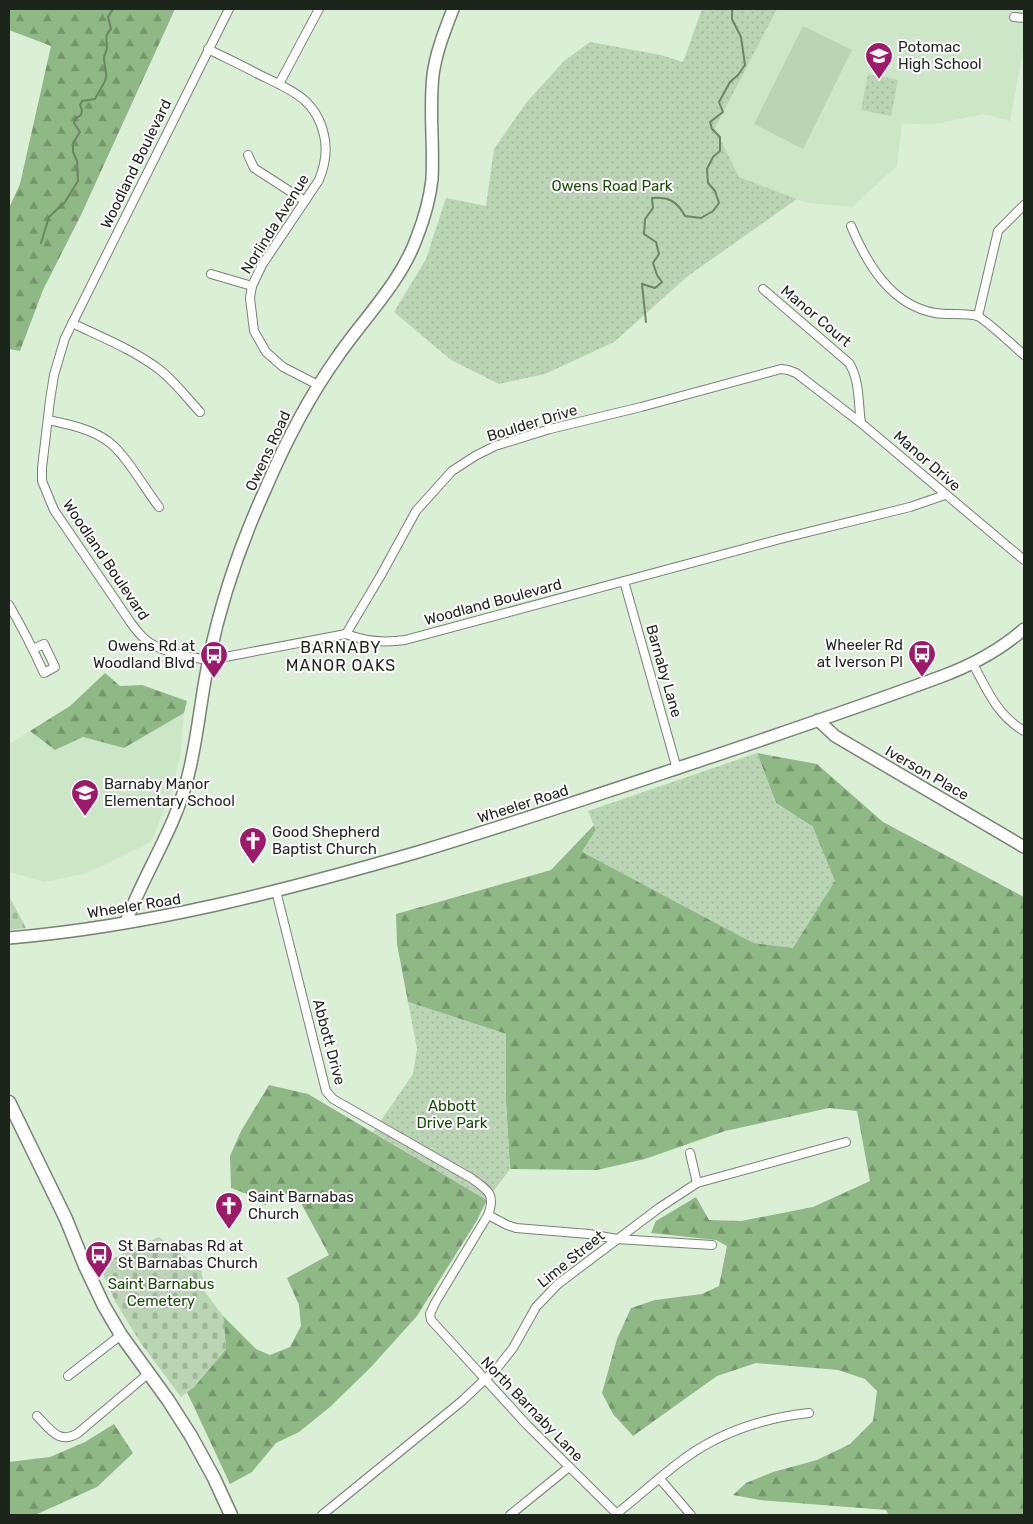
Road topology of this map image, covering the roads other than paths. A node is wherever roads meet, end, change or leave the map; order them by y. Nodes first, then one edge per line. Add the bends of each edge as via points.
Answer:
1 (229, 9) edge
2 (319, 9) edge
3 (454, 9) edge
4 (1014, 17) dead end
5 (1024, 18) edge
6 (208, 49) junction
7 (279, 84) junction
8 (248, 154) dead end
9 (305, 201) junction
10 (1024, 205) edge
11 (851, 226) dead end
12 (211, 274) dead end
13 (252, 286) junction
14 (763, 289) dead end
15 (978, 316) junction
16 (72, 323) junction
17 (1024, 355) edge
18 (318, 385) junction
19 (809, 385) joint
20 (200, 412) dead end
21 (48, 420) junction
22 (861, 423) junction
23 (945, 495) junction
24 (159, 507) dead end
25 (1024, 560) edge
26 (624, 581) junction
27 (9, 604) edge
28 (1024, 629) edge
29 (346, 634) junction
30 (33, 649) junction
31 (208, 660) junction
32 (973, 664) junction
33 (818, 720) junction
34 (1024, 731) edge
35 (677, 768) junction
36 (1024, 847) edge
37 (276, 891) junction
38 (126, 922) junction
39 (9, 938) edge
40 (10, 1107) edge
41 (846, 1142) dead end
42 (690, 1153) dead end
43 (697, 1183) junction
44 (488, 1215) junction
45 (617, 1239) junction
46 (712, 1246) dead end
47 (121, 1335) junction
48 (149, 1373) junction
49 (68, 1376) dead end
50 (485, 1380) junction
51 (809, 1413) dead end
52 (37, 1416) dead end
53 (569, 1467) junction
54 (660, 1479) junction
55 (228, 1514) edge
56 (322, 1515) edge
57 (510, 1515) edge
58 (616, 1515) edge
59 (691, 1515) edge

1 - 6 street, Woodland Boulevard
2 - 7 street
3 - 18 main road, Owens Road via 433,74 432,180 417,238 398,274
4 - 5 street
6 - 7 street, Norlinda Avenue
6 - 16 street, Woodland Boulevard
7 - 9 street, Norlinda Avenue via 309,104 322,126 326,142 324,167
8 - 9 street via 254,168
9 - 13 street, Norlinda Avenue
10 - 15 street via 998,231
11 - 15 street via 878,276 909,304 936,313
12 - 13 street
13 - 18 street, Norlinda Avenue via 251,314 260,342 283,367
14 - 22 street, Manor Court via 846,359 854,374
15 - 17 street
16 - 20 street via 147,361 176,384
16 - 21 street, Woodland Boulevard via 54,375
18 - 31 main road, Owens Road via 286,443 244,539
19 - 22 street, Manor Drive
19 - 29 street, Boulder Drive via 792,371 780,369 550,429 495,446 475,456 452,471 416,511
21 - 24 street via 77,427 108,441
21 - 31 street, Woodland Boulevard via 42,481 54,510 91,566 146,640 158,647
22 - 23 street, Manor Drive
23 - 25 street, Manor Drive
23 - 26 street, Woodland Boulevard via 910,507
26 - 29 street, Woodland Boulevard via 405,640 382,642
26 - 35 street, Barnaby Lane
27 - 30 street
28 - 32 main road, Wheeler Road
29 - 31 street, Woodland Boulevard
30 - 30 street via 44,673 55,667 44,644
31 - 38 main road, Owens Road via 191,764 182,796
32 - 33 main road, Wheeler Road
32 - 34 street via 999,710
33 - 35 main road, Wheeler Road
33 - 36 main road, Iverson Place via 841,740
35 - 37 main road, Wheeler Road via 509,825
37 - 38 main road, Wheeler Road via 211,908
37 - 44 street, Abbott Drive via 326,1092 471,1178 491,1197
38 - 39 main road, Wheeler Road
40 - 47 main road via 66,1219 104,1306
41 - 43 street, Lime Street
42 - 43 street
43 - 45 street, Lime Street
44 - 45 street via 516,1228
44 - 50 street, North Barnaby Lane via 430,1314 431,1320
45 - 46 street
45 - 50 street, Lime Street via 548,1293 508,1354
47 - 48 main road
47 - 49 street
48 - 52 street via 70,1437 56,1434
48 - 55 main road via 214,1478
50 - 53 street, North Barnaby Lane
50 - 56 street, Lime Street
51 - 54 street via 770,1419 740,1429 682,1460
53 - 57 street
53 - 58 street, North Barnaby Lane
54 - 58 street
54 - 59 street

